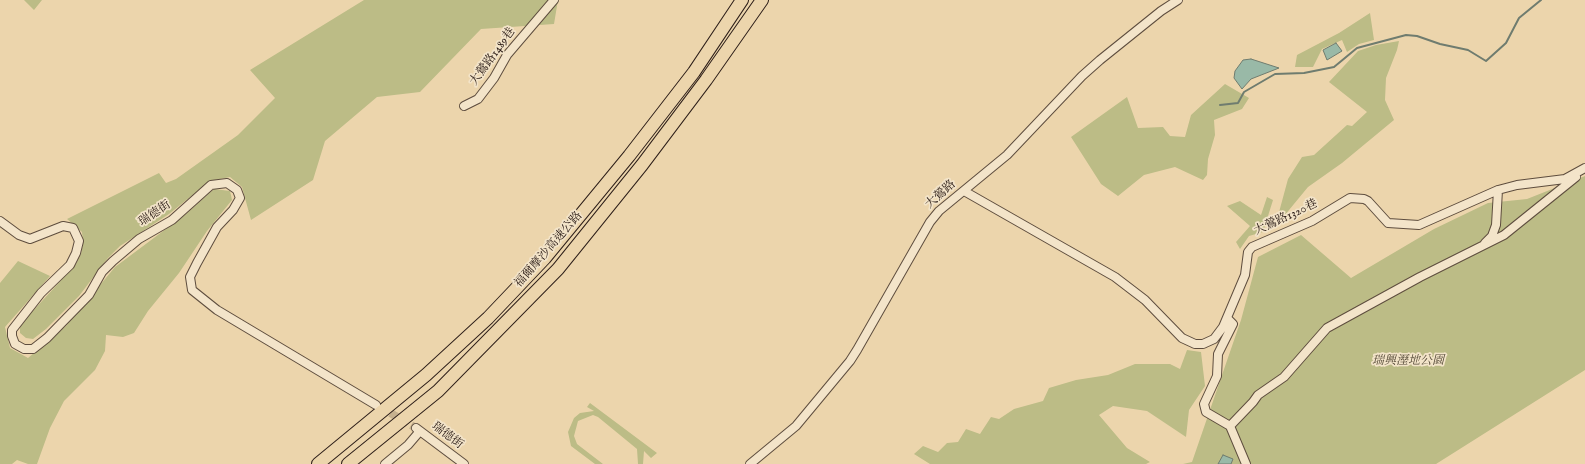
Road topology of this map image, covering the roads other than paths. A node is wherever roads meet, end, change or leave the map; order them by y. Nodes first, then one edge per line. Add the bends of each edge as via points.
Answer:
1 (554, 0) edge
2 (742, 0) edge
3 (762, 0) edge
4 (1178, 0) edge
5 (464, 106) dead end
6 (1585, 169) edge
7 (1498, 190) junction
8 (964, 191) junction
9 (0, 221) edge
10 (1479, 249) junction
11 (1227, 318) junction
12 (376, 405) tunnel mouth
13 (1230, 426) junction
14 (318, 464) edge
15 (348, 464) edge
16 (385, 464) edge
17 (464, 464) edge
18 (750, 464) edge
19 (1246, 464) edge

1 - 5 street, 大鶯路1489巷 via 507,55 478,99
2 - 14 highway, 福爾摩沙高速公路 via 694,72 545,258 488,318 426,376
3 - 15 highway, 福爾摩沙高速公路 via 642,165 558,269 438,391
4 - 8 street, 大鶯路 via 1088,71 1007,155
6 - 7 street, 大鶯路1320巷 via 1565,179
6 - 10 street via 1504,235
7 - 10 street via 1496,225 1492,236
7 - 11 street, 大鶯路1320巷 via 1419,225 1388,223 1368,201 1350,198 1312,221 1252,247 1248,252 1245,275
8 - 11 street, 大鶯路1320巷 via 1115,276 1145,300 1188,342 1203,344 1214,339
8 - 18 street, 大鶯路 via 930,222 850,360 796,426
9 - 12 street, 瑞德街 via 19,235 30,239 63,226 73,228 78,241 70,265 41,293 12,330 15,344 24,349 33,349 89,295 102,272 113,261 139,239 172,220 211,186 227,183 237,190 240,198 218,227 197,263 190,277 192,290 217,310
10 - 13 street via 1420,277 1327,328 1284,377 1258,395
11 - 13 street via 1233,324 1218,354 1217,376 1204,404 1206,412
13 - 19 street
16 - 17 street, 瑞德街 via 408,445 418,430

